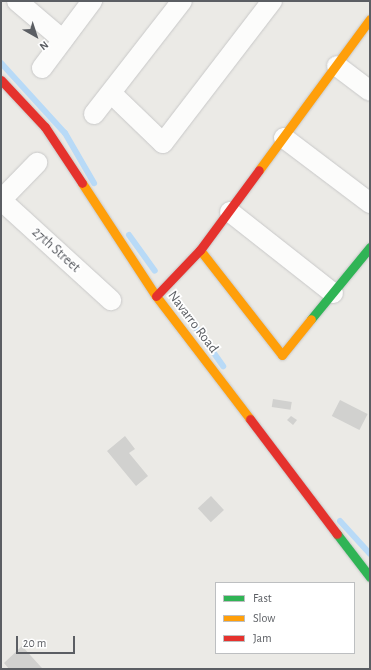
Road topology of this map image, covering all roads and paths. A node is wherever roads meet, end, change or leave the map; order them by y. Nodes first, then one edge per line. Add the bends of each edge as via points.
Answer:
1 (17, 1) edge
2 (92, 1) edge
3 (182, 1) edge
4 (272, 1) edge
5 (370, 20) edge
6 (63, 40) junction
7 (337, 66) junction
8 (42, 68) dead end
9 (1, 80) edge
10 (370, 91) edge
11 (111, 93) junction
12 (94, 114) dead end
13 (284, 138) junction
14 (37, 163) dead end
15 (1, 200) edge
16 (370, 204) edge
17 (230, 212) junction
18 (370, 247) edge
19 (200, 250) junction
20 (333, 293) junction
21 (156, 296) junction
22 (111, 300) dead end
23 (370, 577) edge

1 - 6 street
2 - 6 street
3 - 11 street
4 - 11 street via 163,143
5 - 7 street
6 - 8 street
7 - 10 street
7 - 13 street
9 - 21 street, Navarro Road via 45,128
11 - 12 street
13 - 16 street
13 - 17 street
14 - 15 street
15 - 22 street, 27th Street
17 - 19 street
17 - 20 street
18 - 20 street
19 - 20 street via 279,354 287,350
19 - 21 street
21 - 23 street, Navarro Road

